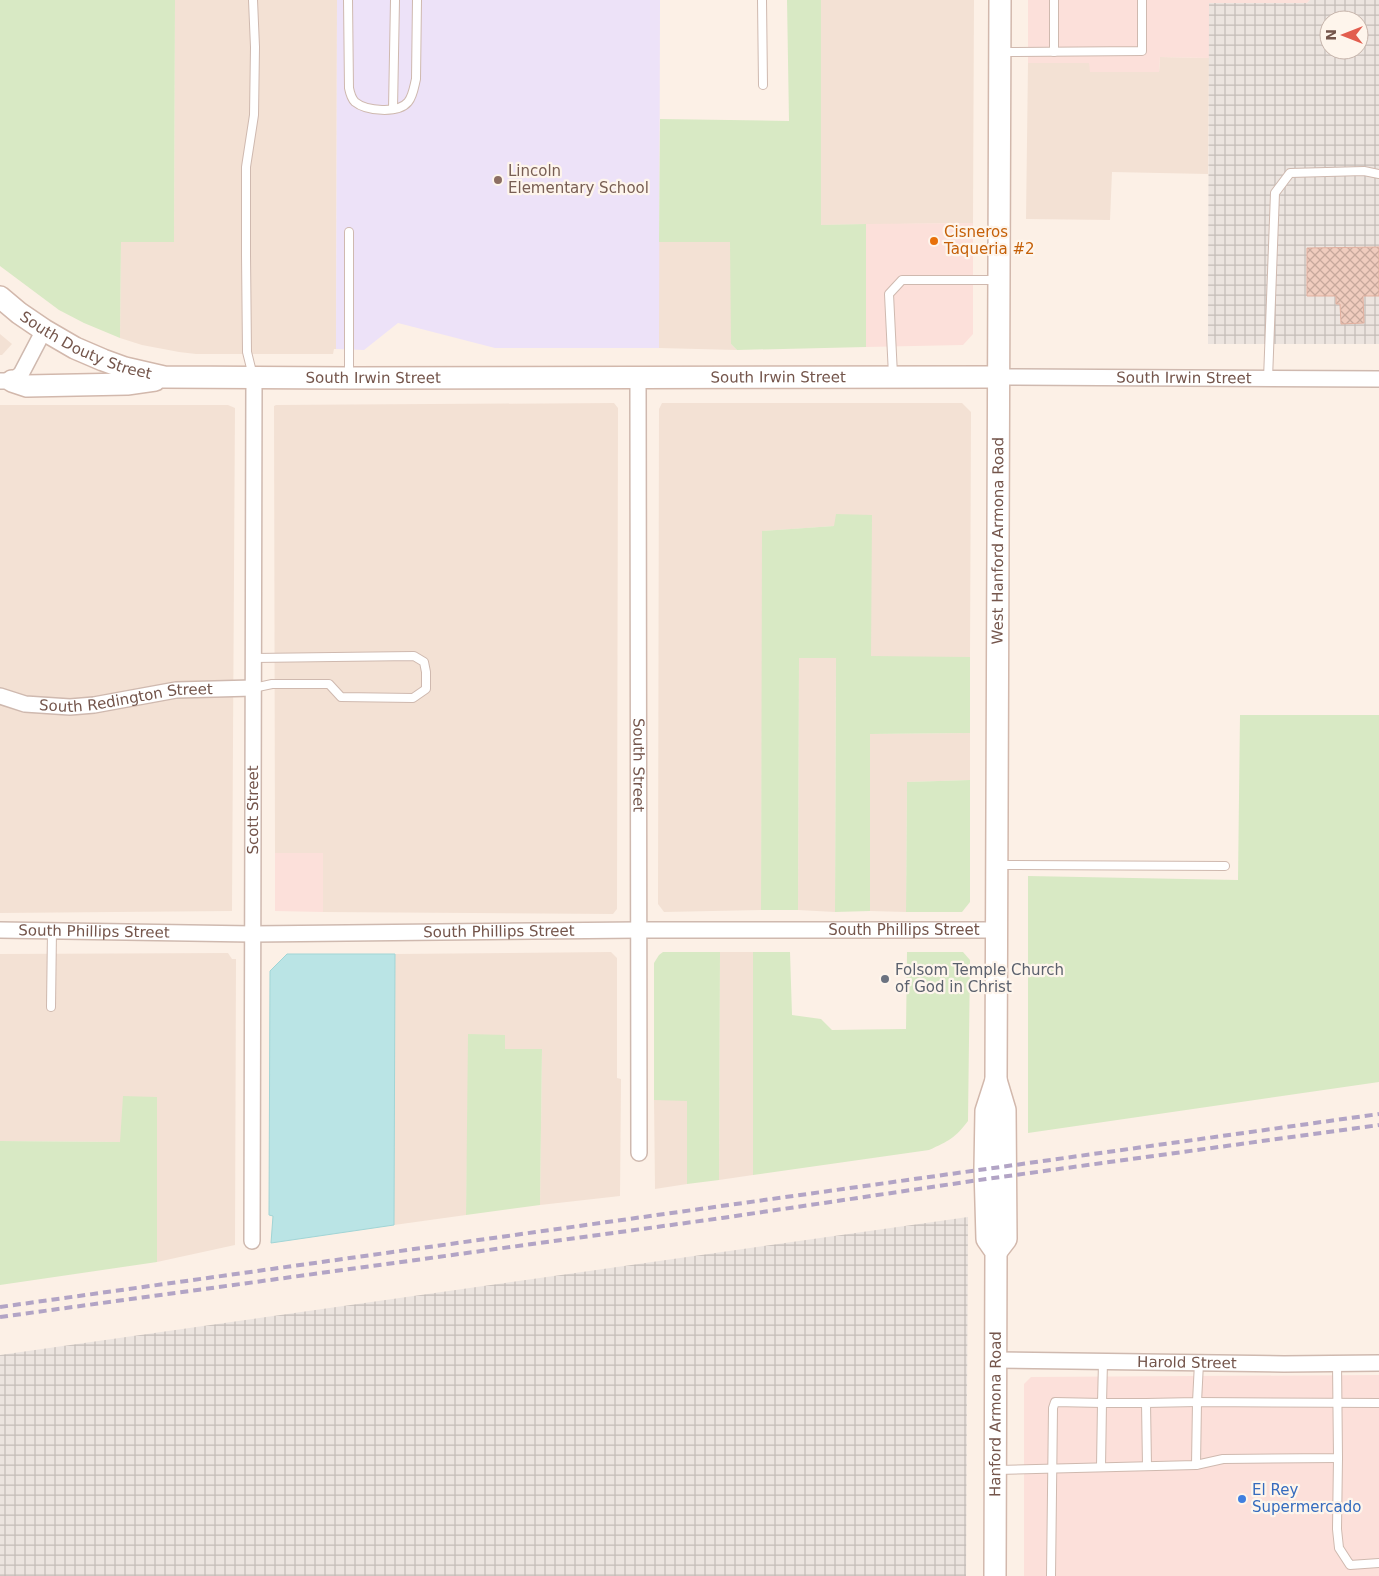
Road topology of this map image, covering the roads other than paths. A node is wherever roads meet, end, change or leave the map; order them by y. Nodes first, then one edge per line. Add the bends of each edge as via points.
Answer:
1 (253, 0) edge
2 (348, 0) edge
3 (395, 0) edge
4 (417, 0) edge
5 (762, 0) edge
6 (1000, 0) edge
7 (1054, 0) edge
8 (1142, 0) edge
9 (1000, 52) junction
10 (1054, 52) junction
11 (763, 85) dead end
12 (393, 109) junction
13 (1379, 174) edge
14 (349, 232) dead end
15 (1000, 280) junction
16 (0, 297) edge
17 (44, 330) junction
18 (178, 377) junction
19 (638, 377) junction
20 (893, 377) junction
21 (1000, 377) junction
22 (254, 378) junction
23 (349, 378) junction
24 (1379, 379) edge
25 (1268, 380) junction
26 (6, 381) edge
27 (253, 658) junction
28 (253, 688) junction
29 (0, 696) edge
30 (998, 865) junction
31 (1225, 866) dead end
32 (0, 930) edge
33 (52, 930) junction
34 (638, 930) junction
35 (998, 930) junction
36 (252, 934) junction
37 (51, 1007) dead end
38 (996, 1080) joint
39 (640, 1153) dead end
40 (252, 1241) dead end
41 (996, 1360) junction
42 (1103, 1362) junction
43 (1199, 1363) junction
44 (1379, 1363) edge
45 (1337, 1364) junction
46 (1197, 1402) junction
47 (1338, 1402) junction
48 (1102, 1403) junction
49 (1146, 1403) junction
50 (1379, 1403) edge
51 (1338, 1458) junction
52 (1196, 1465) junction
53 (1147, 1466) junction
54 (1101, 1467) junction
55 (1052, 1469) junction
56 (995, 1470) junction
57 (1379, 1564) edge
58 (995, 1576) edge
59 (1051, 1576) edge

1 - 22 lane via 254,115 246,167 246,265 247,352
2 - 12 lane via 351,97 367,109
3 - 12 lane
4 - 12 lane via 416,79 408,102
5 - 11 lane
6 - 9 main road, West Hanford Armona Road
7 - 10 lane
8 - 10 lane via 1142,51
9 - 10 lane
9 - 15 main road, West Hanford Armona Road
13 - 25 lane via 1364,171 1290,173 1275,194
14 - 23 lane
15 - 20 lane via 902,280 889,294
15 - 21 main road, West Hanford Armona Road
16 - 17 main road, South Douty Street
17 - 18 main road, South Douty Street via 103,360 153,375
17 - 26 street via 21,374
18 - 22 main road, South Irwin Street
18 - 26 main road via 126,384 27,386
19 - 20 main road, South Irwin Street
19 - 23 main road, South Irwin Street
19 - 34 street, South Street
20 - 21 main road, South Irwin Street
21 - 25 street, South Irwin Street
21 - 30 main road, West Hanford Armona Road
22 - 23 main road, South Irwin Street
22 - 27 street, Scott Street
24 - 25 street, South Irwin Street
27 - 28 street, Scott Street
27 - 28 lane via 414,656 424,662 426,689 413,698 341,697 329,684 272,684
28 - 29 street, South Redington Street via 176,690 70,708 25,704
28 - 36 street, Scott Street
30 - 31 lane
30 - 35 main road, West Hanford Armona Road
32 - 33 street, South Phillips Street
33 - 36 street, South Phillips Street
33 - 37 lane
34 - 35 street, South Phillips Street
34 - 36 street, South Phillips Street
34 - 39 street, South Street
35 - 38 main road, West Hanford Armona Road
36 - 40 street, Scott Street
38 - 41 main road, Hanford Armona Road via 986,1111 987,1239 996,1252
41 - 42 street, Harold Street
41 - 56 main road, Hanford Armona Road
42 - 43 street, Harold Street
42 - 48 lane
43 - 45 street, Harold Street
43 - 46 lane
44 - 45 street, Harold Street
45 - 47 lane
46 - 47 lane
46 - 49 lane
46 - 52 lane
47 - 50 lane
47 - 51 lane
48 - 49 lane
48 - 54 lane
48 - 55 lane via 1055,1402
49 - 53 lane
51 - 52 lane via 1223,1459
51 - 57 lane via 1339,1548 1350,1565
52 - 53 lane
53 - 54 lane
54 - 55 lane
55 - 56 lane
55 - 59 lane
56 - 58 main road, Hanford Armona Road

